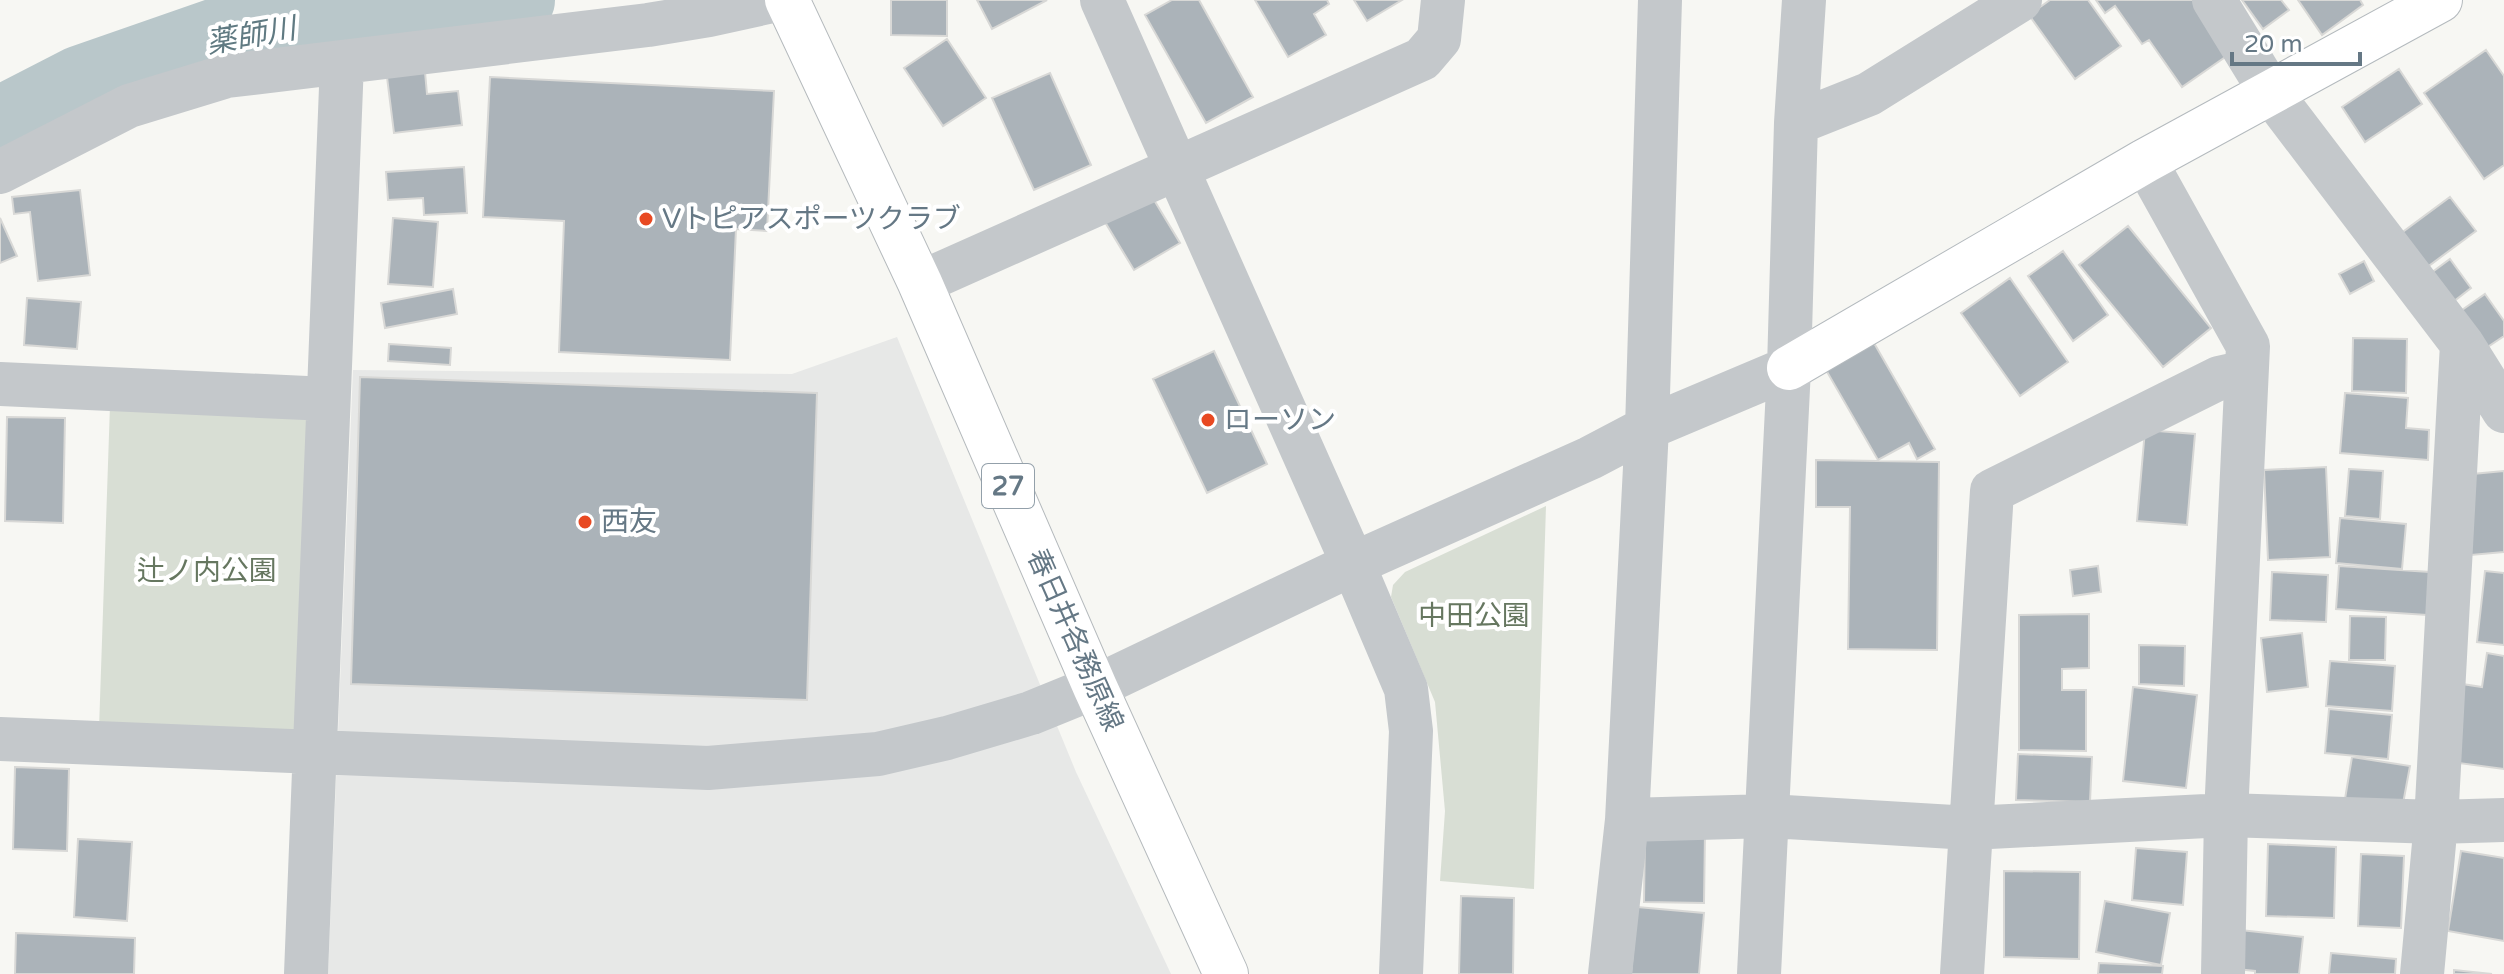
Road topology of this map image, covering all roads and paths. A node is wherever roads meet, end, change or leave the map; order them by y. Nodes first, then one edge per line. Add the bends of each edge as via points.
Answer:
1 (777, 0) edge
2 (787, 0) edge
3 (1102, 0) edge
4 (1443, 0) edge
5 (1660, 0) edge
6 (1804, 0) edge
7 (2020, 0) edge
8 (2214, 0) edge
9 (2440, 0) edge
10 (342, 62) junction
11 (2271, 93) junction
12 (1796, 123) junction
13 (2145, 161) junction
14 (1175, 167) junction
15 (0, 172) edge
16 (920, 283) junction
17 (2462, 344) junction
18 (1789, 368) junction
19 (2246, 372) junction
20 (0, 384) edge
21 (328, 399) junction
22 (2504, 411) edge
23 (1647, 428) junction
24 (1353, 564) junction
25 (1095, 687) junction
26 (0, 739) edge
27 (315, 750) junction
28 (2226, 815) junction
29 (1769, 816) junction
30 (1627, 820) junction
31 (2504, 820) edge
32 (2436, 822) junction
33 (1970, 828) junction
34 (306, 974) edge
35 (1226, 974) edge
36 (1401, 974) edge
37 (1610, 974) edge
38 (1759, 974) edge
39 (1962, 974) edge
40 (2223, 974) edge
41 (2422, 974) edge

1 - 10 street via 648,25
2 - 16 main road, 春日井各務原線 / 27
3 - 14 street
4 - 14 street via 1439,39 1422,59
5 - 23 street
6 - 12 street
7 - 12 street via 1869,94
8 - 11 street
9 - 11 main road
10 - 15 street via 227,76 129,106
10 - 21 street
11 - 13 main road
11 - 17 street
12 - 18 street
13 - 18 main road
13 - 19 street via 2248,346
14 - 16 street
14 - 24 street
16 - 25 main road, 春日井各務原線 / 27
17 - 22 street
17 - 32 street
18 - 23 street
18 - 29 street
19 - 28 street
19 - 33 street via 2219,378 1992,491
20 - 21 street
21 - 27 street
23 - 24 street
23 - 30 street
24 - 25 street
24 - 36 street via 1406,689 1411,731
25 - 27 street via 947,738 819,761 708,768
25 - 35 main road, 春日井各務原線 / 27
26 - 27 street
27 - 34 street
28 - 32 street
28 - 33 street
28 - 40 street
29 - 30 street
29 - 33 street
29 - 38 street
30 - 37 street
31 - 32 street
32 - 41 street
33 - 39 street

